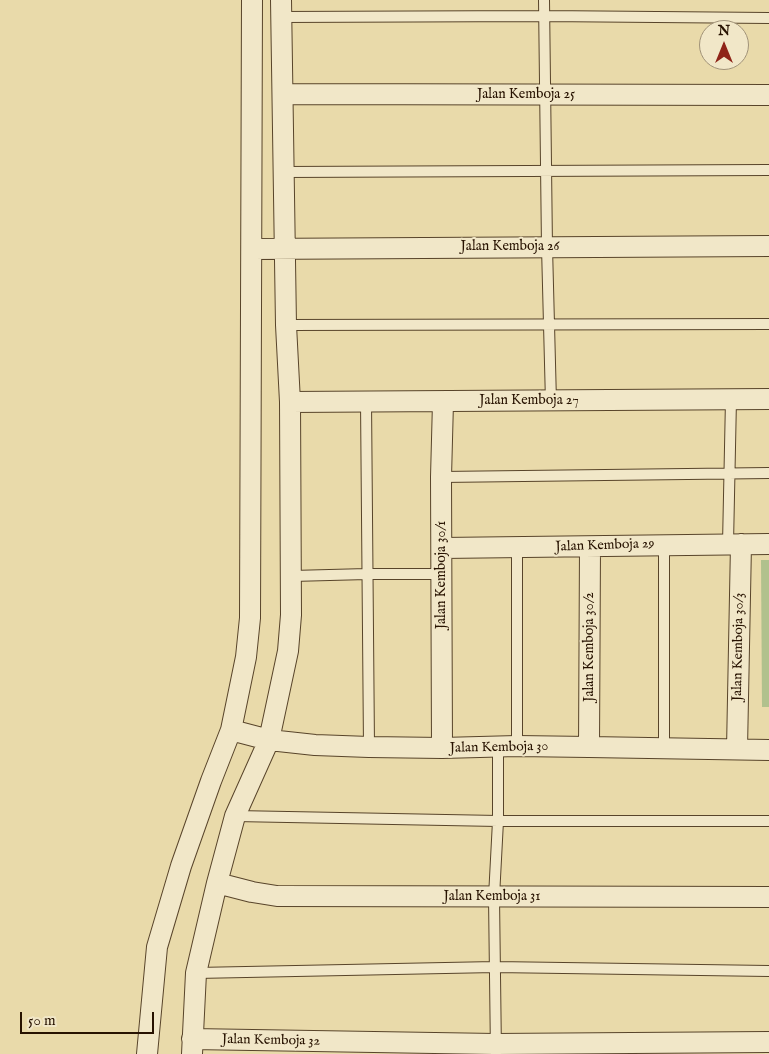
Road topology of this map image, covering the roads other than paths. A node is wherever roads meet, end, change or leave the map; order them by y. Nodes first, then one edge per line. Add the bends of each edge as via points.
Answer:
1 (252, 0) edge
2 (544, 0) edge
3 (281, 8) edge
4 (544, 16) junction
5 (769, 18) edge
6 (283, 94) junction
7 (769, 95) edge
8 (546, 96) junction
9 (546, 170) junction
10 (769, 170) edge
11 (283, 172) junction
12 (769, 246) edge
13 (547, 247) junction
14 (252, 249) junction
15 (284, 249) junction
16 (769, 324) edge
17 (286, 325) junction
18 (550, 325) junction
19 (769, 399) edge
20 (731, 400) junction
21 (366, 401) junction
22 (290, 402) junction
23 (444, 402) junction
24 (551, 402) junction
25 (769, 473) edge
26 (730, 474) junction
27 (441, 477) junction
28 (664, 544) junction
29 (735, 544) junction
30 (769, 544) edge
31 (590, 547) junction
32 (442, 548) junction
33 (518, 548) junction
34 (367, 574) junction
35 (442, 574) junction
36 (292, 576) junction
37 (231, 730) junction
38 (269, 740) junction
39 (368, 747) junction
40 (508, 747) junction
41 (590, 747) junction
42 (442, 748) junction
43 (664, 749) junction
44 (737, 749) junction
45 (769, 750) edge
46 (236, 816) junction
47 (769, 821) edge
48 (498, 822) junction
49 (217, 883) junction
50 (494, 896) junction
51 (769, 897) edge
52 (495, 968) junction
53 (769, 971) edge
54 (196, 973) junction
55 (769, 1042) edge
56 (192, 1047) edge
57 (496, 1049) edge
58 (147, 1054) edge

1 - 14 street
2 - 4 lane
3 - 4 lane
3 - 6 street
4 - 5 lane
4 - 8 lane
6 - 8 street, Jalan Kemboja 25
6 - 11 street
7 - 8 street, Jalan Kemboja 25
8 - 9 lane
9 - 10 lane
9 - 11 lane
9 - 13 lane
11 - 15 street
12 - 13 street, Jalan Kemboja 26
13 - 15 street, Jalan Kemboja 26
13 - 18 lane
14 - 15 street, Jalan Kemboja 26
14 - 37 street via 250,618 246,657
15 - 17 street
16 - 18 lane
17 - 18 lane
17 - 22 street
18 - 24 lane
19 - 20 street, Jalan Kemboja 27
20 - 24 street, Jalan Kemboja 27
20 - 26 lane
21 - 22 street, Jalan Kemboja 27
21 - 23 street, Jalan Kemboja 27
21 - 34 lane
22 - 36 street
23 - 24 street, Jalan Kemboja 27
23 - 27 street, Jalan Kemboja 30/1
25 - 26 lane
26 - 27 lane
26 - 29 lane
27 - 32 street, Jalan Kemboja 30/1
28 - 29 street, Jalan Kemboja 29
28 - 31 street, Jalan Kemboja 29
28 - 43 lane
29 - 30 street, Jalan Kemboja 29
29 - 44 street, Jalan Kemboja 30/3
31 - 33 street, Jalan Kemboja 29
31 - 41 street, Jalan Kemboja 30/2
32 - 33 street, Jalan Kemboja 29
32 - 35 street, Jalan Kemboja 30/1
33 - 40 lane
34 - 35 lane
34 - 36 lane
34 - 39 lane
35 - 42 street, Jalan Kemboja 30/1
36 - 38 street via 288,651
37 - 38 street, Jalan Kemboja 30
37 - 58 street via 181,866 157,947
38 - 39 street, Jalan Kemboja 30
38 - 46 street
39 - 42 street, Jalan Kemboja 30
40 - 41 street, Jalan Kemboja 30
40 - 42 street, Jalan Kemboja 30
40 - 48 lane
41 - 43 street, Jalan Kemboja 30
43 - 44 street, Jalan Kemboja 30
44 - 45 street, Jalan Kemboja 30
46 - 48 lane
46 - 49 street
47 - 48 lane
48 - 50 lane
49 - 50 street, Jalan Kemboja 31 via 277,896
49 - 54 street
50 - 51 street, Jalan Kemboja 31
50 - 52 lane
52 - 53 lane
52 - 54 lane
52 - 57 lane
54 - 56 street
55 - 57 street, Jalan Kemboja 32
56 - 57 street, Jalan Kemboja 32

